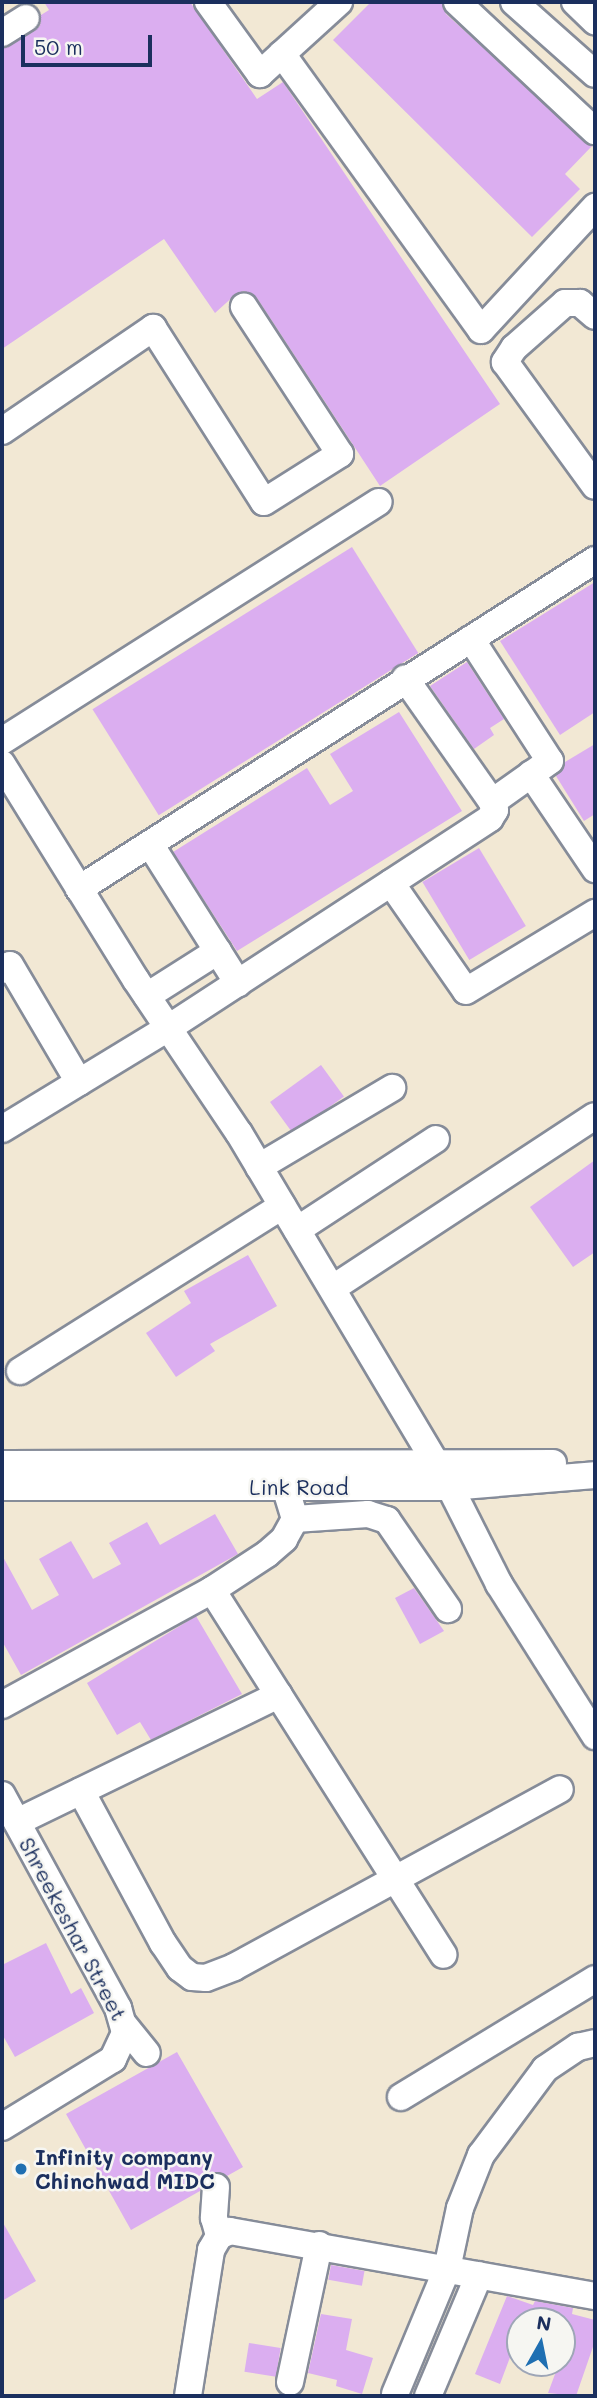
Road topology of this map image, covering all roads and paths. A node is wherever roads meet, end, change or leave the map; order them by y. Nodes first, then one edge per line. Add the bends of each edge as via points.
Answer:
1 (208, 2) edge
2 (339, 2) edge
3 (457, 2) edge
4 (514, 2) edge
5 (575, 2) edge
6 (26, 18) dead end
7 (595, 21) edge
8 (2, 33) edge
9 (282, 54) junction
10 (595, 74) edge
11 (595, 131) edge
12 (595, 207) edge
13 (244, 307) dead end
14 (595, 316) edge
15 (2, 431) edge
16 (595, 486) edge
17 (379, 502) dead end
18 (595, 559) edge
19 (471, 639) junction
20 (405, 678) junction
21 (2, 741) edge
22 (531, 774) junction
23 (4, 775) edge
24 (492, 802) junction
25 (150, 844) junction
26 (595, 869) edge
27 (391, 883) junction
28 (79, 889) junction
29 (595, 914) edge
30 (218, 951) junction
31 (2, 970) edge
32 (238, 983) junction
33 (147, 996) junction
34 (170, 1027) junction
35 (79, 1082) junction
36 (392, 1088) dead end
37 (595, 1116) edge
38 (2, 1129) edge
39 (436, 1139) dead end
40 (259, 1167) junction
41 (282, 1206) junction
42 (297, 1230) junction
43 (333, 1288) junction
44 (20, 1371) dead end
45 (595, 1459) edge
46 (2, 1464) edge
47 (435, 1464) junction
48 (595, 1475) edge
49 (2, 1487) edge
50 (450, 1487) junction
51 (285, 1488) junction
52 (295, 1520) junction
53 (212, 1590) junction
54 (448, 1609) dead end
55 (279, 1695) junction
56 (2, 1705) edge
57 (595, 1736) edge
58 (559, 1788) dead end
59 (81, 1791) junction
60 (2, 1795) edge
61 (17, 1822) junction
62 (396, 1878) junction
63 (444, 1955) dead end
64 (595, 1979) edge
65 (124, 2025) junction
66 (589, 2040) edge
67 (148, 2053) dead end
68 (401, 2097) dead end
69 (2, 2127) edge
70 (216, 2188) dead end
71 (219, 2235) junction
72 (319, 2245) junction
73 (447, 2269) junction
74 (479, 2275) junction
75 (595, 2296) edge
76 (290, 2382) dead end
77 (395, 2394) dead end
78 (188, 2396) edge
79 (428, 2396) edge

1 - 9 street via 260,74
2 - 9 street
3 - 11 street
4 - 10 street
5 - 7 street
6 - 8 street
9 - 12 street via 481,330
13 - 15 street via 340,454 264,502 153,328
14 - 16 street via 580,303 565,303 514,348 505,362
17 - 21 street
18 - 19 street
19 - 20 street
19 - 22 street via 550,761
20 - 24 street
20 - 25 street
22 - 24 street
22 - 26 street
23 - 28 street
24 - 27 street via 495,810 490,818
25 - 28 street
25 - 30 street
27 - 29 street via 466,991
27 - 32 street
28 - 33 street
30 - 32 street
30 - 33 street
31 - 35 street via 10,965
32 - 34 street
33 - 34 street
34 - 35 street
34 - 40 street
35 - 38 street
36 - 40 street
37 - 43 street
39 - 42 street
40 - 41 street
41 - 42 street
41 - 44 street
42 - 43 street
43 - 47 street
45 - 47 street, Link Road
46 - 47 street, Link Road
47 - 50 street
48 - 50 street, Link Road
49 - 51 street, Link Road
50 - 51 street, Link Road
50 - 57 street via 499,1584
51 - 52 street
52 - 53 street via 284,1539 267,1554
52 - 54 street via 368,1514 387,1520
53 - 55 street
53 - 56 street
55 - 59 street
55 - 62 street
58 - 62 street
59 - 61 street
59 - 62 street via 163,1943 192,1977 206,1978 234,1967
60 - 61 street, Shreekeshar Street
61 - 65 street, Shreekeshar Street
62 - 63 street
64 - 68 street
65 - 67 street
65 - 69 street, Shreekeshar Street via 123,2044 113,2059
66 - 73 street via 533,2082 481,2155 460,2208
70 - 71 street
71 - 72 street via 250,2233
71 - 78 street via 211,2250
72 - 73 street
72 - 76 street
73 - 74 street
73 - 77 street
74 - 75 street
74 - 79 street

